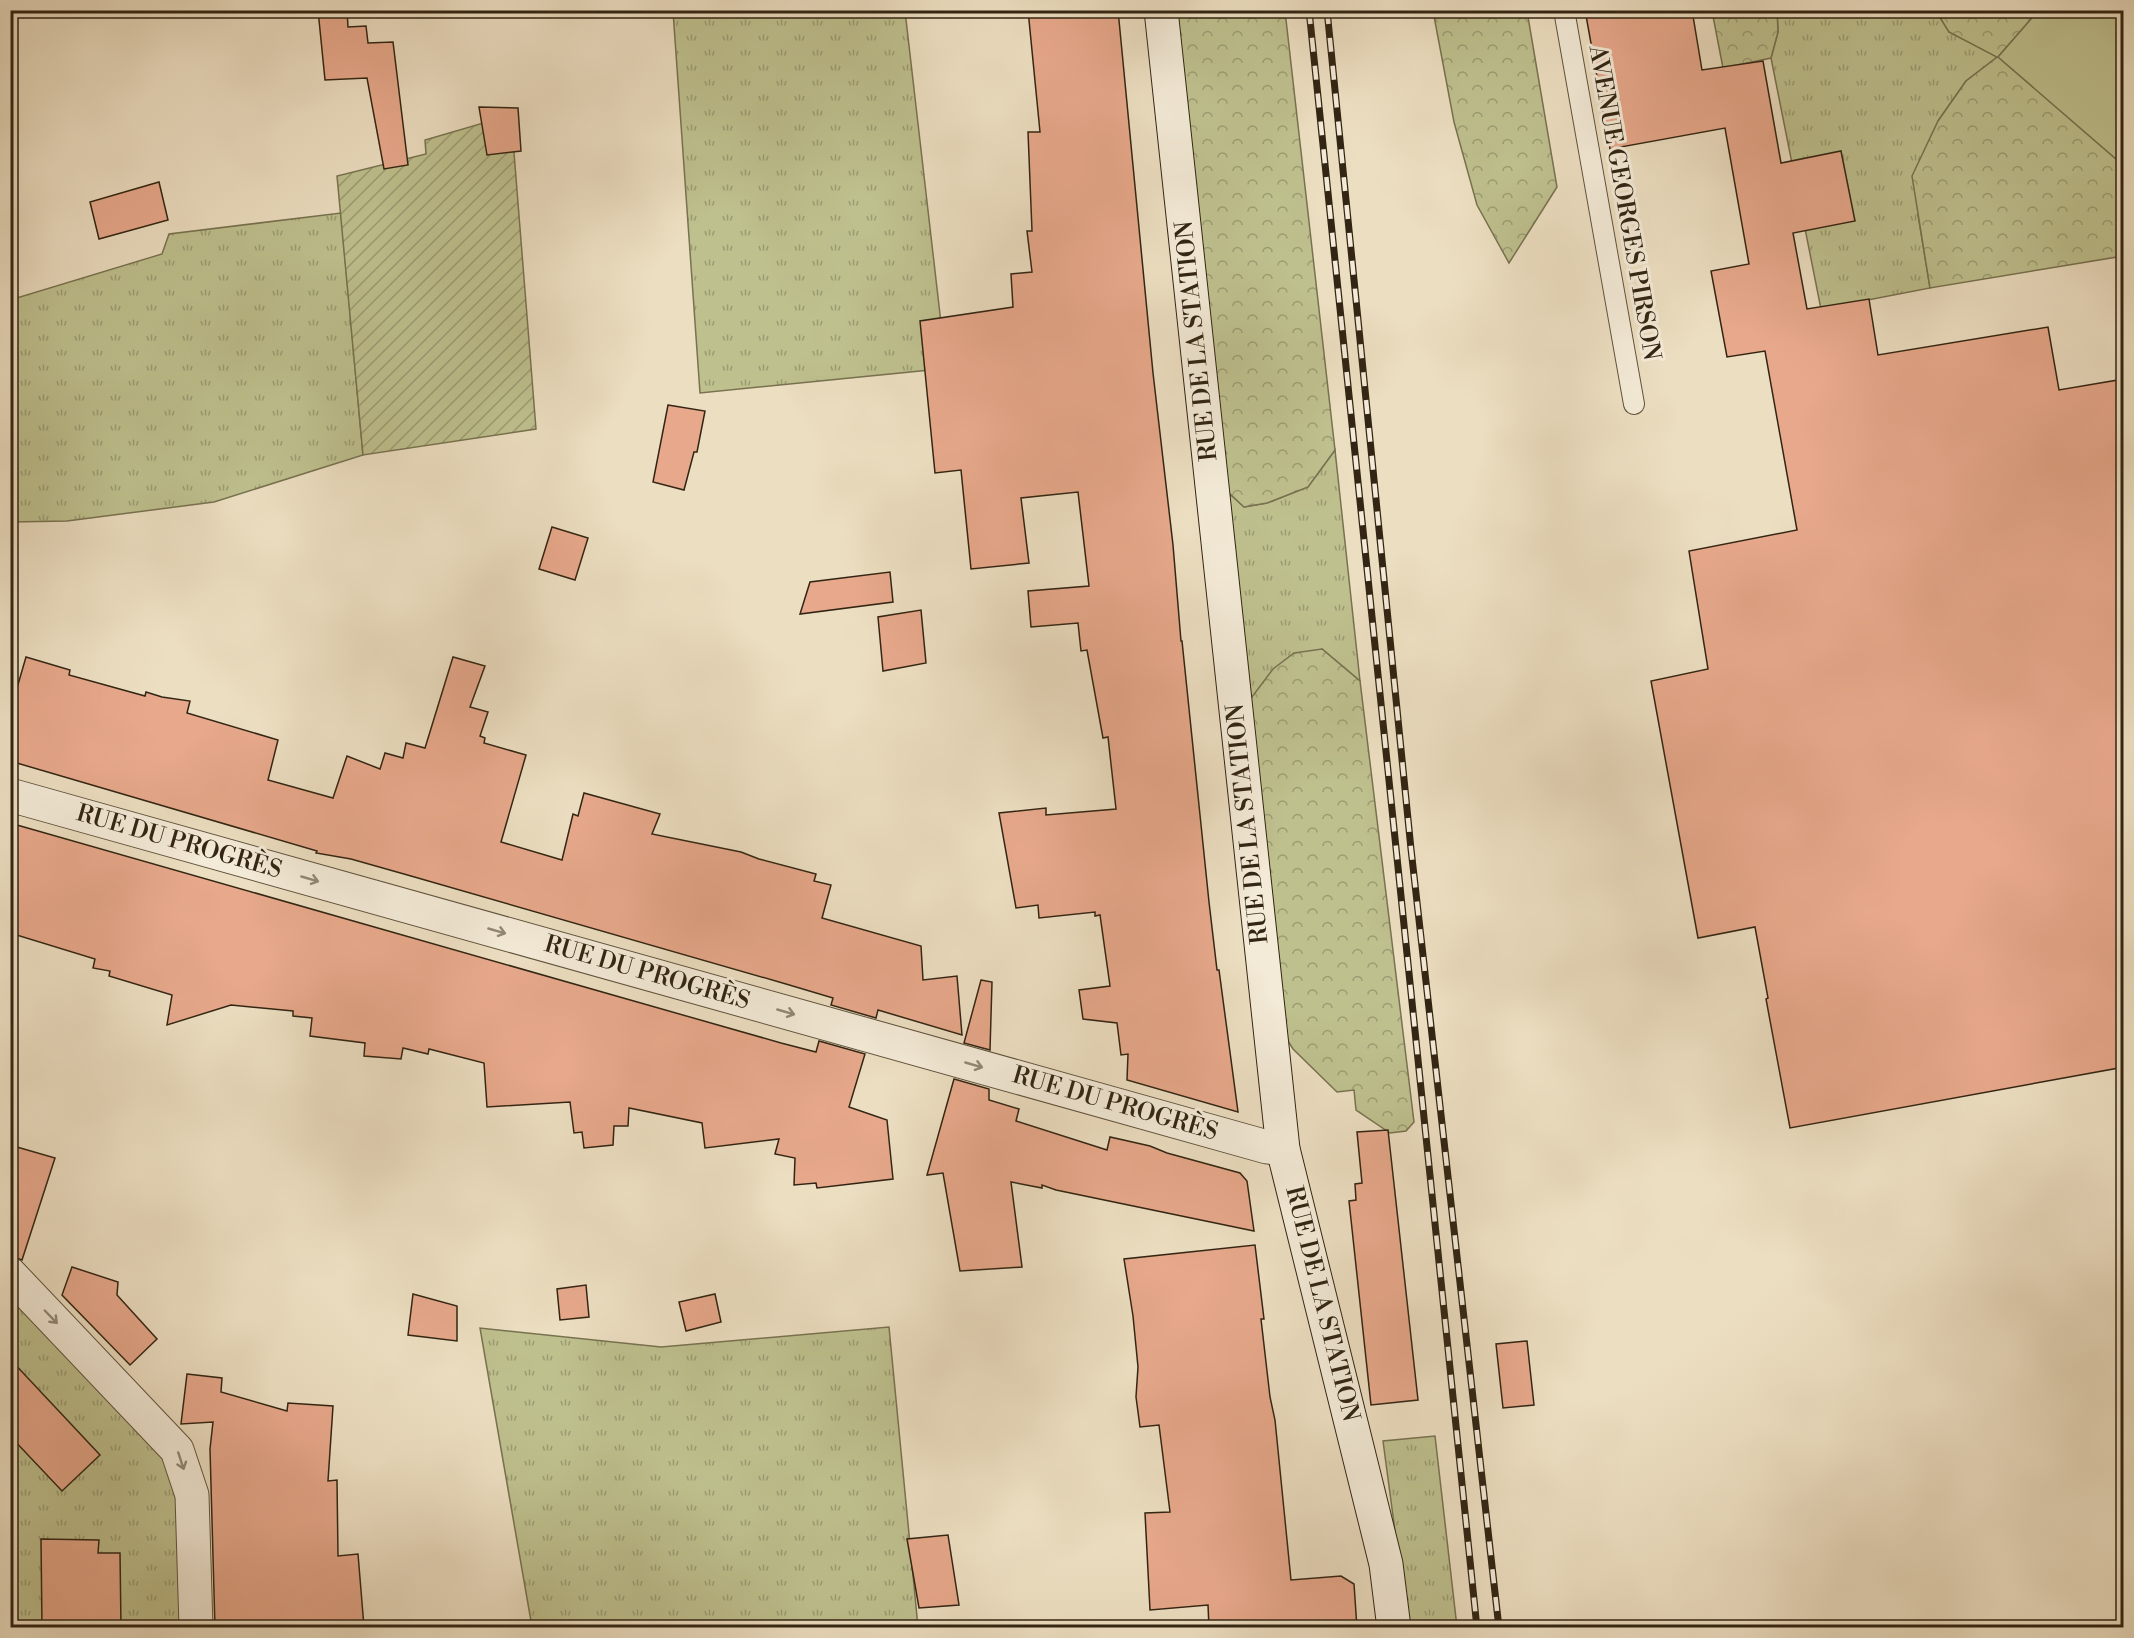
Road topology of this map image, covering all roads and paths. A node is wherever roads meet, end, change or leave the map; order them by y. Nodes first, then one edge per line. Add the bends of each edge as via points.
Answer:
1 (1161, 10) edge
2 (1564, 10) edge
3 (1634, 404) dead end
4 (10, 795) edge
5 (1283, 1149) junction
6 (10, 1274) edge
7 (196, 1628) edge
8 (1394, 1628) edge

1 - 5 street, RUE DE LA STATION
2 - 3 lane, AVENUE GEORGES PIRSON
4 -> 5 street, RUE DU PROGRÈS
5 - 8 street, RUE DE LA STATION via 1386,1564
6 -> 7 street via 177,1450 192,1495

